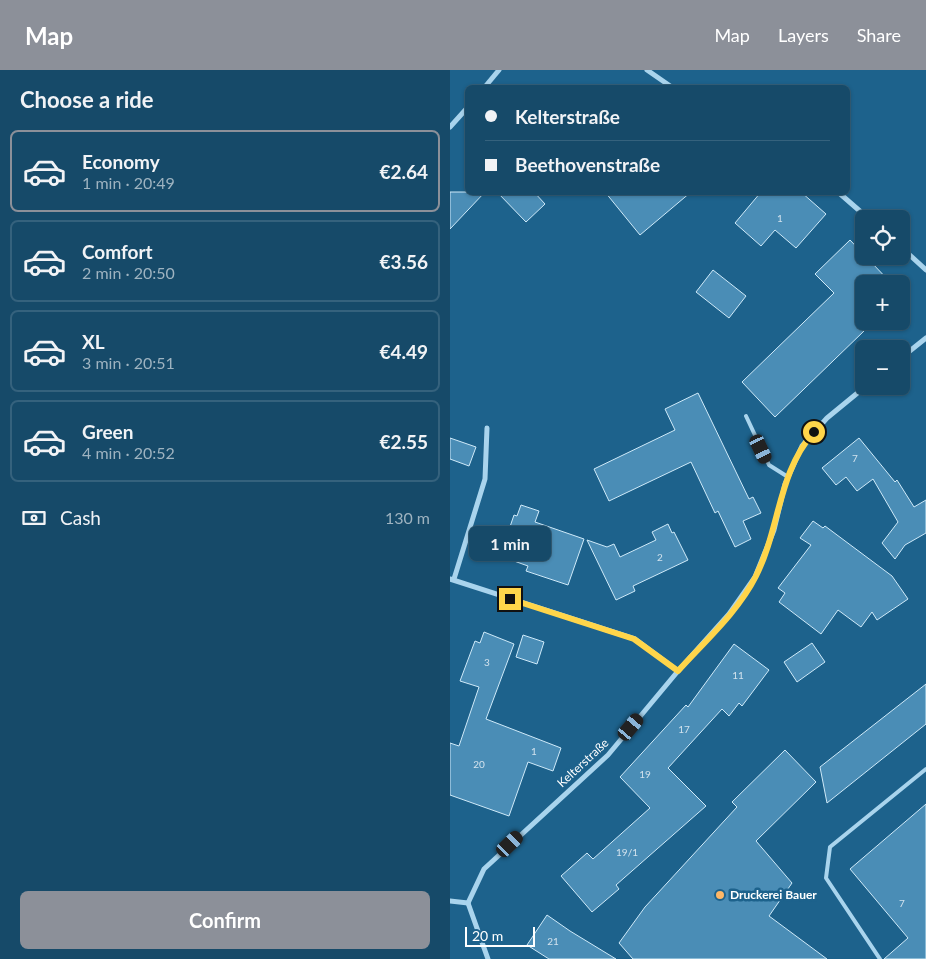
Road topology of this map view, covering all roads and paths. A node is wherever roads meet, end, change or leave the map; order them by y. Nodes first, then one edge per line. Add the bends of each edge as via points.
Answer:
1 (499, 70) edge
2 (647, 70) edge
3 (486, 85) edge
4 (669, 85) edge
5 (465, 110) edge
6 (450, 127) edge
7 (841, 195) edge
8 (859, 210) edge
9 (910, 256) edge
10 (926, 270) edge
11 (926, 338) edge
12 (910, 351) edge
13 (855, 395) edge
14 (746, 416) dead end
15 (487, 428) dead end
16 (788, 477) junction
17 (452, 579) edge
18 (678, 671) junction
19 (926, 769) edge
20 (450, 901) edge
21 (468, 903) junction
22 (488, 959) edge
23 (880, 959) edge

1 - 3 street
2 - 4 street
5 - 6 street
7 - 8 street
9 - 10 street
11 - 12 street
13 - 16 street, Kelterstraße via 827,418 802,446
14 - 16 lane via 769,465
15 - 17 street via 485,479
16 - 18 street, Kelterstraße via 774,530 755,577 729,614
17 - 18 street via 634,639
18 - 21 street, Kelterstraße via 608,755 484,869
19 - 23 lane via 830,847 826,878
20 - 21 street
21 - 22 street

